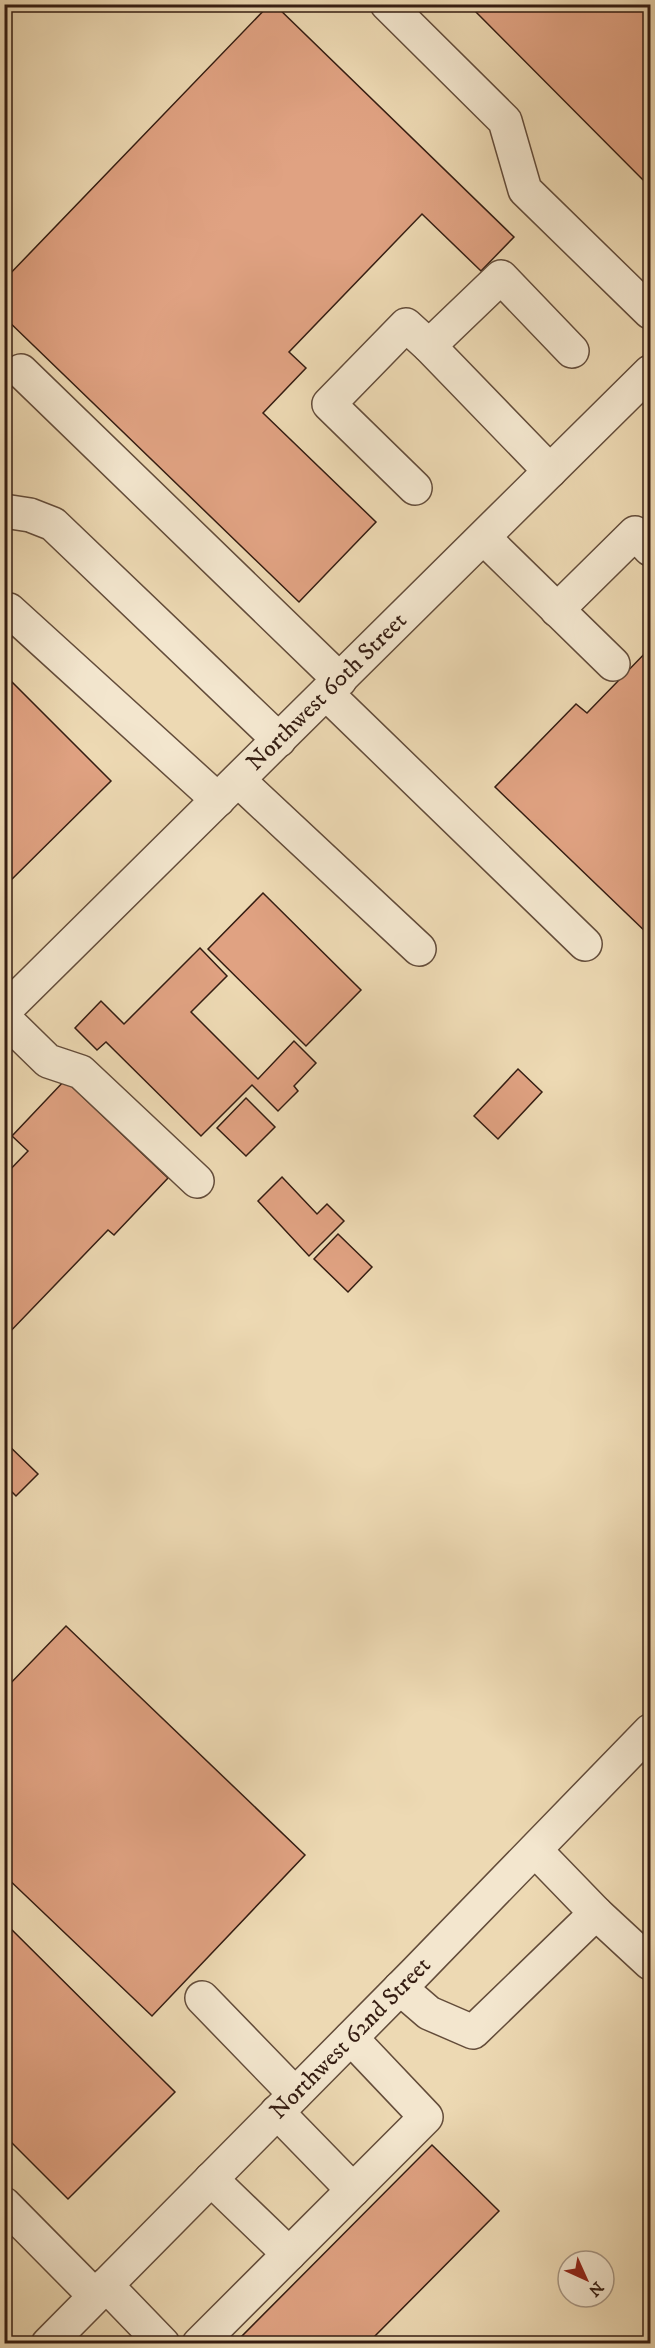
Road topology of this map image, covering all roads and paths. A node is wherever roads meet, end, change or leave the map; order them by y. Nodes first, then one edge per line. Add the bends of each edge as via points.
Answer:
1 (387, 4) edge
2 (651, 312) edge
3 (429, 346) junction
4 (572, 351) dead end
5 (21, 371) dead end
6 (650, 374) edge
7 (550, 471) junction
8 (414, 488) dead end
9 (4, 511) edge
10 (484, 538) junction
11 (651, 549) edge
12 (9, 610) dead end
13 (557, 610) junction
14 (613, 664) dead end
15 (333, 687) junction
16 (279, 740) junction
17 (228, 790) junction
18 (585, 944) dead end
19 (419, 949) dead end
20 (4, 1011) edge
21 (4, 1018) edge
22 (197, 1181) dead end
23 (651, 1731) edge
24 (535, 1850) junction
25 (596, 1912) junction
26 (651, 1963) edge
27 (400, 1988) junction
28 (202, 1998) dead end
29 (351, 2038) junction
30 (286, 2103) junction
31 (212, 2178) junction
32 (353, 2190) junction
33 (4, 2204) edge
34 (289, 2254) junction
35 (101, 2290) junction
36 (48, 2343) edge
37 (163, 2343) edge
38 (199, 2343) edge

1 - 2 street via 505,121 525,190
3 - 4 street via 501,277
3 - 7 street
3 - 8 street via 406,325 329,404
5 - 15 street
6 - 7 street, Northwest 60th Street
7 - 10 street, Northwest 60th Street
9 - 16 street via 53,524
10 - 13 street
10 - 15 street, Northwest 60th Street
11 - 13 street via 635,533
12 - 17 street
13 - 14 street
15 - 16 street, Northwest 60th Street
15 - 18 street
16 - 17 street, Northwest 60th Street
17 - 19 street
17 - 20 street, Northwest 60th Street
21 - 22 street via 48,1061 81,1072
23 - 24 street, Northwest 62nd Street
24 - 25 street
24 - 27 street, Northwest 62nd Street
25 - 26 street
25 - 27 street via 473,2032 429,2013
27 - 29 street, Northwest 62nd Street
28 - 30 street
29 - 30 street, Northwest 62nd Street
29 - 32 street via 426,2117
30 - 31 street, Northwest 62nd Street
30 - 32 street
31 - 34 street
31 - 35 street, Northwest 62nd Street
32 - 34 street
33 - 35 street
34 - 38 street
35 - 36 street, Northwest 62nd Street
35 - 37 street

